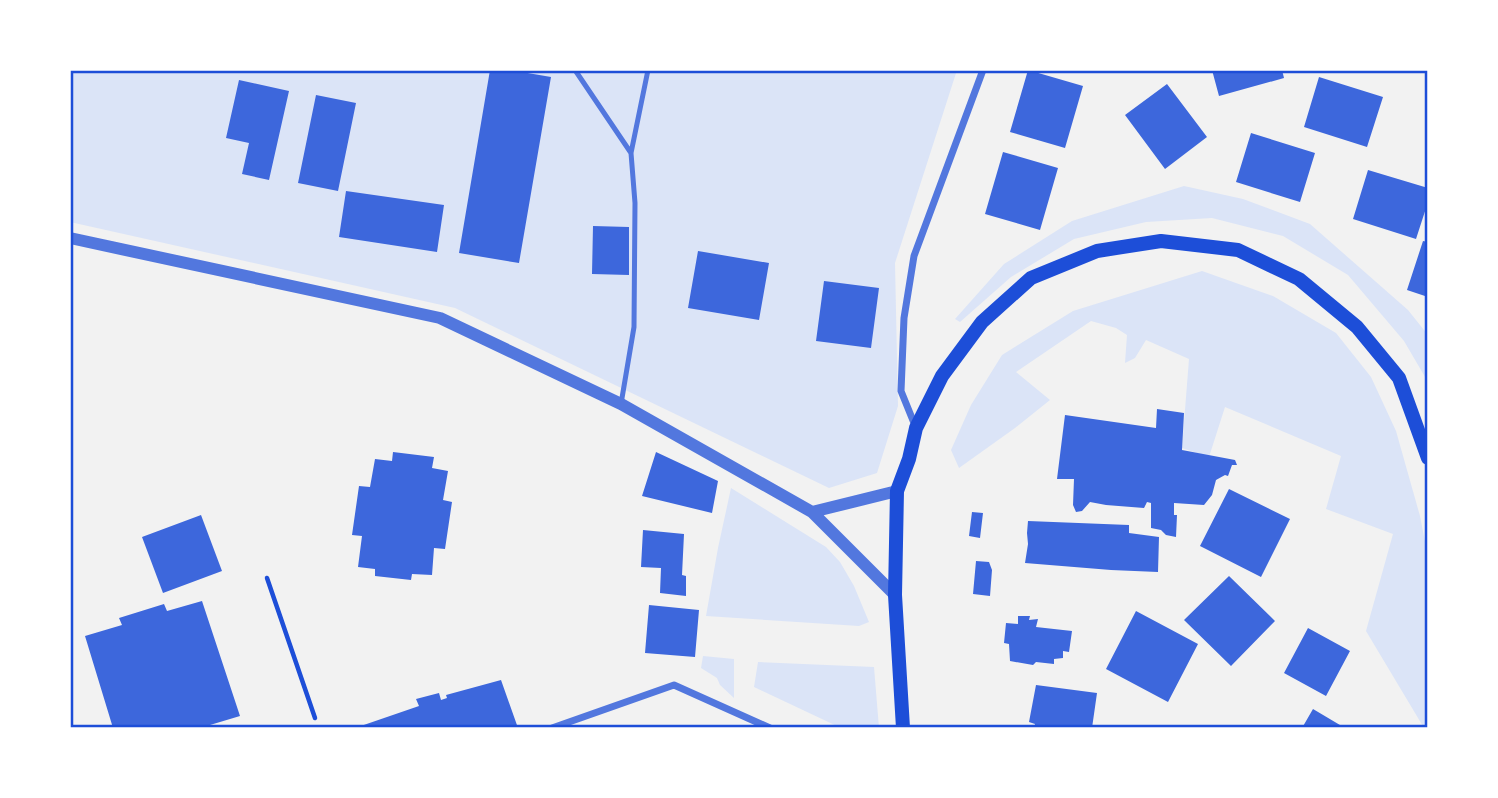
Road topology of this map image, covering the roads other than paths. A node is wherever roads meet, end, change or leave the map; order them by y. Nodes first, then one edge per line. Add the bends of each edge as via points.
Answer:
1 (575, 70) edge
2 (648, 70) edge
3 (983, 70) edge
4 (631, 153) junction
5 (70, 238) edge
6 (621, 404) junction
7 (916, 428) junction
8 (1428, 458) edge
9 (897, 491) junction
10 (812, 512) junction
11 (895, 595) junction
12 (552, 728) edge
13 (770, 728) edge
14 (903, 728) edge

1 - 4 lane
2 - 4 lane
3 - 7 street via 914,256 904,318 901,391
4 - 6 lane via 634,327
5 - 6 street via 440,318
6 - 10 street
7 - 8 main road via 942,376 982,322 1031,278 1097,251 1161,241 1238,250 1300,279 1357,327 1399,378
7 - 9 main road
9 - 10 street
9 - 11 main road
10 - 11 street
11 - 14 main road
12 - 13 street via 674,685

